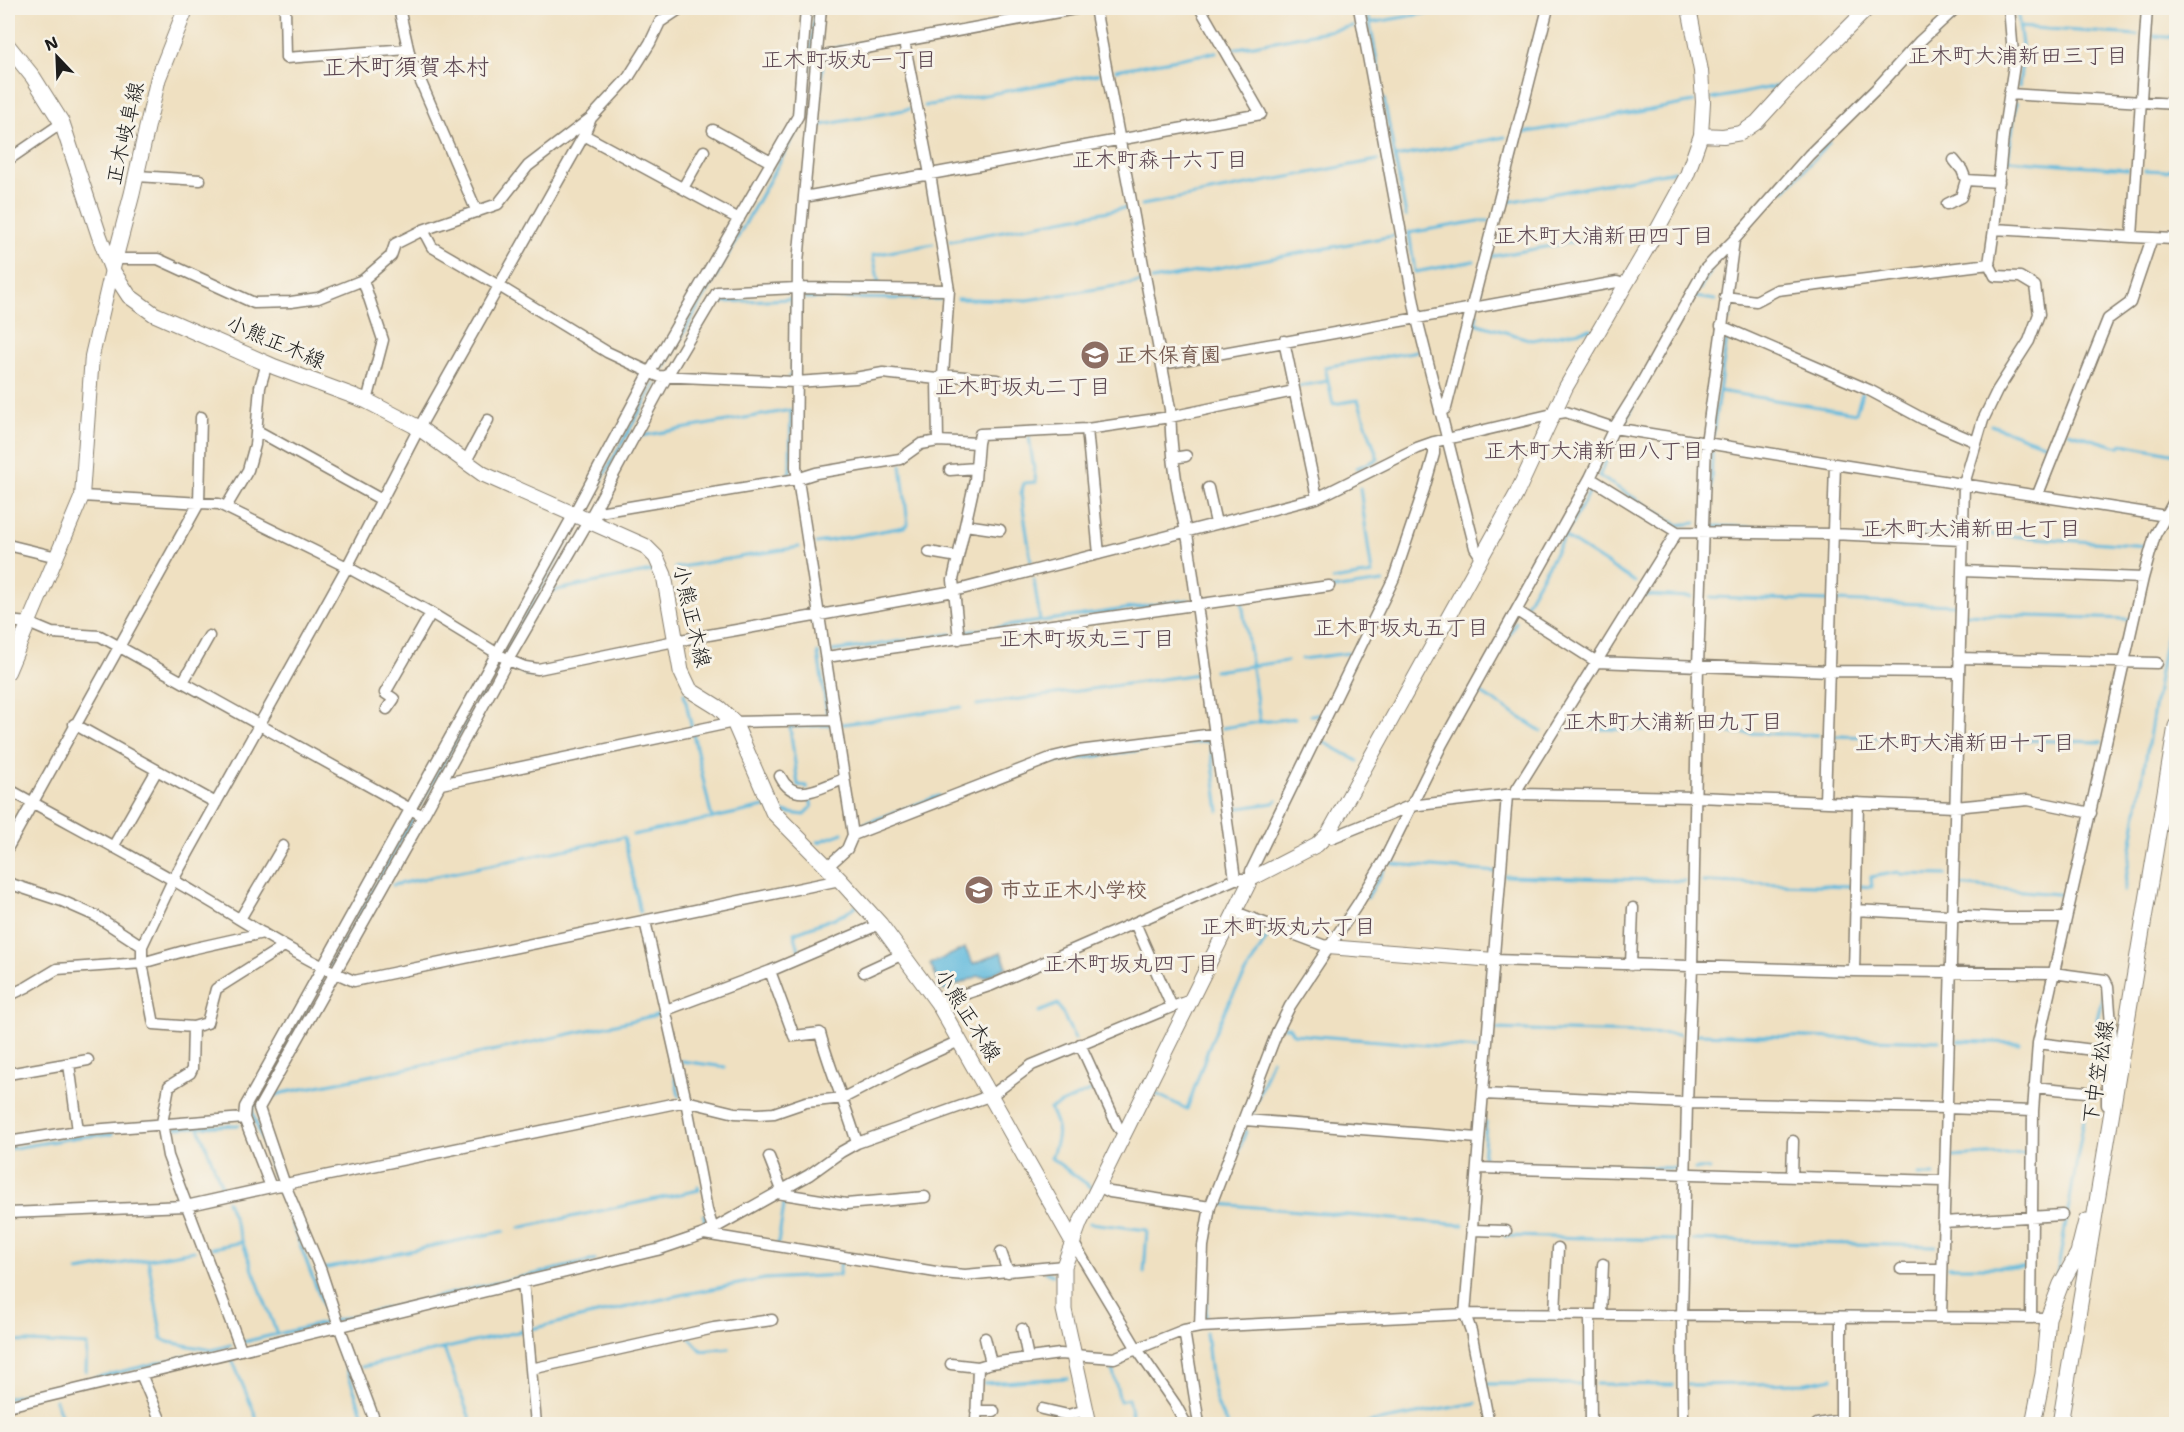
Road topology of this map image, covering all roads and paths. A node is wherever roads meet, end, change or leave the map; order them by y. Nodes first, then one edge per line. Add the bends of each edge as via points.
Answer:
1 (186, 8) edge
2 (285, 8) edge
3 (399, 8) edge
4 (681, 8) edge
5 (806, 8) edge
6 (821, 8) edge
7 (1080, 8) edge
8 (1095, 8) edge
9 (1200, 8) edge
10 (1359, 8) edge
11 (1548, 8) edge
12 (1689, 8) edge
13 (1868, 8) edge
14 (1956, 8) edge
15 (2009, 8) edge
16 (2147, 8) edge
17 (904, 41) junction
18 (8, 46) edge
19 (408, 49) junction
20 (818, 57) junction
21 (2009, 94) junction
22 (2140, 102) junction
23 (2176, 104) edge
24 (591, 118) junction
25 (62, 123) junction
26 (713, 129) dead end
27 (584, 135) junction
28 (1701, 135) junction
29 (1120, 139) junction
30 (704, 151) dead end
31 (8, 160) edge
32 (1954, 160) dead end
33 (771, 162) junction
34 (930, 174) junction
35 (137, 176) junction
36 (200, 180) dead end
37 (1966, 180) junction
38 (1999, 182) junction
39 (682, 188) junction
40 (804, 197) junction
41 (1947, 204) dead end
42 (477, 212) junction
43 (739, 219) junction
44 (1994, 229) junction
45 (423, 230) junction
46 (2132, 237) junction
47 (2176, 237) edge
48 (2152, 238) junction
49 (1734, 240) junction
50 (114, 264) junction
51 (1989, 264) junction
52 (363, 280) junction
53 (1626, 285) junction
54 (500, 286) junction
55 (797, 288) junction
56 (949, 290) junction
57 (1725, 297) junction
58 (1470, 310) junction
59 (1417, 319) junction
60 (1721, 326) junction
61 (1284, 341) junction
62 (267, 363) junction
63 (1162, 364) junction
64 (650, 372) junction
65 (667, 376) junction
66 (940, 377) junction
67 (997, 380) dead end
68 (796, 382) junction
69 (1294, 391) junction
70 (367, 401) junction
71 (1440, 412) junction
72 (1554, 414) junction
73 (201, 417) dead end
74 (1170, 417) junction
75 (488, 420) dead end
76 (419, 428) junction
77 (1614, 428) junction
78 (1087, 429) junction
79 (256, 430) junction
80 (1448, 439) junction
81 (938, 441) junction
82 (1434, 442) junction
83 (1976, 442) junction
84 (978, 443) junction
85 (1706, 443) junction
86 (1186, 456) dead end
87 (1173, 458) junction
88 (465, 463) junction
89 (1835, 464) junction
90 (976, 468) junction
91 (950, 470) dead end
92 (1590, 478) junction
93 (797, 479) junction
94 (1964, 484) junction
95 (1208, 488) dead end
96 (2038, 494) junction
97 (82, 496) junction
98 (1317, 498) junction
99 (2176, 498) edge
100 (382, 500) junction
101 (199, 503) junction
102 (226, 507) junction
103 (574, 514) junction
104 (2166, 516) junction
105 (589, 520) junction
106 (1216, 523) junction
107 (965, 525) junction
108 (1000, 530) dead end
109 (1186, 531) junction
110 (1703, 531) junction
111 (1677, 532) junction
112 (1832, 534) junction
113 (1962, 540) junction
114 (8, 545) edge
115 (929, 552) dead end
116 (1099, 554) junction
117 (57, 557) junction
118 (958, 557) junction
119 (1480, 557) junction
120 (346, 567) junction
121 (1962, 571) junction
122 (2143, 578) junction
123 (1329, 586) dead end
124 (954, 591) junction
125 (1197, 605) junction
126 (1518, 611) junction
127 (431, 613) junction
128 (820, 614) junction
129 (8, 621) edge
130 (28, 623) junction
131 (209, 636) dead end
132 (959, 639) junction
133 (675, 641) junction
134 (119, 645) junction
135 (498, 653) junction
136 (826, 657) junction
137 (1959, 658) junction
138 (508, 660) junction
139 (1596, 662) junction
140 (2124, 663) junction
141 (2157, 663) dead end
142 (1698, 665) junction
143 (1829, 671) junction
144 (8, 672) edge
145 (1958, 672) junction
146 (183, 682) junction
147 (387, 709) dead end
148 (836, 720) junction
149 (734, 722) junction
150 (74, 724) junction
151 (259, 726) junction
152 (2176, 726) edge
153 (1214, 734) junction
154 (157, 770) junction
155 (780, 776) dead end
156 (844, 779) junction
157 (441, 784) junction
158 (8, 789) edge
159 (1510, 795) junction
160 (1697, 797) junction
161 (31, 802) junction
162 (1825, 802) junction
163 (216, 803) junction
164 (1858, 803) junction
165 (1410, 806) junction
166 (1955, 807) junction
167 (409, 808) junction
168 (2091, 813) junction
169 (423, 816) junction
170 (1328, 834) junction
171 (853, 835) junction
172 (283, 846) dead end
173 (8, 847) edge
174 (113, 847) junction
175 (827, 867) junction
176 (840, 879) junction
177 (1234, 879) junction
178 (1251, 879) junction
179 (173, 880) junction
180 (8, 883) edge
181 (1633, 908) dead end
182 (1856, 910) junction
183 (1235, 912) junction
184 (1952, 914) junction
185 (2066, 918) junction
186 (240, 919) junction
187 (645, 921) junction
188 (1135, 923) junction
189 (880, 924) junction
190 (263, 933) junction
191 (142, 946) junction
192 (284, 946) junction
193 (1328, 947) junction
194 (903, 954) junction
195 (1494, 960) junction
196 (142, 963) junction
197 (1631, 965) junction
198 (323, 966) junction
199 (1692, 967) junction
200 (770, 971) junction
201 (1854, 971) junction
202 (864, 972) dead end
203 (334, 973) junction
204 (1950, 973) junction
205 (2053, 974) junction
206 (8, 996) edge
207 (1189, 1002) junction
208 (938, 1003) junction
209 (1172, 1007) junction
210 (666, 1010) junction
211 (193, 1027) junction
212 (959, 1041) junction
213 (2038, 1043) junction
214 (1080, 1044) junction
215 (2093, 1050) dead end
216 (88, 1060) dead end
217 (69, 1064) junction
218 (8, 1074) edge
219 (2034, 1087) junction
220 (2086, 1092) dead end
221 (992, 1095) junction
222 (1483, 1095) junction
223 (843, 1098) junction
224 (686, 1101) junction
225 (1687, 1103) junction
226 (1946, 1108) junction
227 (2033, 1111) junction
228 (244, 1118) junction
229 (1245, 1119) junction
230 (2111, 1119) junction
231 (162, 1123) junction
232 (78, 1131) junction
233 (1124, 1134) junction
234 (1478, 1138) junction
235 (1793, 1141) dead end
236 (8, 1142) edge
237 (857, 1143) junction
238 (769, 1157) dead end
239 (1478, 1168) junction
240 (1685, 1173) junction
241 (1792, 1177) junction
242 (1943, 1181) junction
243 (285, 1185) junction
244 (1098, 1186) junction
245 (271, 1187) junction
246 (2101, 1189) junction
247 (779, 1191) junction
248 (925, 1197) dead end
249 (186, 1206) junction
250 (1210, 1208) junction
251 (8, 1213) edge
252 (2062, 1215) dead end
253 (2032, 1217) junction
254 (1943, 1222) junction
255 (1472, 1230) junction
256 (1506, 1231) dead end
257 (708, 1232) junction
258 (1073, 1242) junction
259 (1558, 1248) dead end
260 (1001, 1252) dead end
261 (1603, 1264) dead end
262 (1064, 1266) junction
263 (1901, 1269) dead end
264 (1942, 1269) junction
265 (1008, 1272) junction
266 (523, 1281) junction
267 (1465, 1314) junction
268 (1555, 1315) junction
269 (1596, 1315) junction
270 (1682, 1316) junction
271 (1841, 1317) junction
272 (1941, 1317) junction
273 (2031, 1318) junction
274 (2048, 1318) junction
275 (772, 1320) dead end
276 (339, 1326) junction
277 (1200, 1327) junction
278 (1022, 1329) dead end
279 (1184, 1330) junction
280 (985, 1338) dead end
281 (242, 1349) junction
282 (1137, 1349) junction
283 (1073, 1356) junction
284 (1028, 1358) junction
285 (991, 1363) junction
286 (951, 1364) dead end
287 (978, 1367) junction
288 (531, 1368) junction
289 (141, 1374) junction
290 (8, 1406) edge
291 (1042, 1409) dead end
292 (976, 1411) junction
293 (994, 1412) dead end
294 (1087, 1417) edge
295 (162, 1425) edge
296 (376, 1425) edge
297 (536, 1425) edge
298 (976, 1425) edge
299 (1186, 1425) edge
300 (1199, 1425) edge
301 (1489, 1425) edge
302 (1591, 1425) edge
303 (1683, 1425) edge
304 (1816, 1425) edge
305 (2033, 1425) edge
306 (2060, 1425) edge

1 - 35 main road, 正木岐阜線 via 158,78
2 - 19 street via 285,58
3 - 19 street
4 - 24 street via 660,22 628,78
5 - 33 street via 798,116
6 - 20 street
7 - 17 street
8 - 29 street
9 - 29 street via 1261,114
10 - 59 street
11 - 58 street
12 - 28 street via 1701,71
13 - 28 street via 1757,122 1741,133
14 - 49 street via 1809,155
15 - 21 street via 2014,64
16 - 22 street
17 - 20 street
17 - 34 street
18 - 25 main road, 小熊正木線
19 - 42 street
20 - 40 street
21 - 22 street
21 - 38 street
22 - 23 street
22 - 46 street
24 - 27 street
24 - 42 street via 528,166 498,204
25 - 31 street
25 - 50 main road, 小熊正木線 via 99,235
26 - 33 street
27 - 39 street
27 - 54 street
28 - 53 street via 1687,175
29 - 34 street
29 - 63 street
30 - 39 street
32 - 37 street
33 - 43 street
34 - 40 street
34 - 56 street
35 - 36 street
35 - 50 main road, 正木岐阜線
37 - 38 street
37 - 41 street via 1961,197
38 - 44 street
39 - 43 street
40 - 55 street
42 - 45 street
43 - 64 street
44 - 46 street
44 - 51 street
45 - 52 street via 395,244 391,256
45 - 54 street via 432,247
46 - 48 street
47 - 48 street
48 - 96 street via 2130,303 2108,319
49 - 57 street
49 - 77 street via 1706,269
50 - 52 street via 158,259 254,303 318,298
50 - 62 main road, 小熊正木線 via 129,296 154,314
50 - 97 street via 92,356
51 - 57 street via 1777,290 1756,301
51 - 83 street via 1995,276 2020,277 2035,286 2039,314 2029,340 1988,410
52 - 70 street via 383,339
53 - 58 street via 1617,282
53 - 72 street
54 - 64 street via 607,352
54 - 76 street
55 - 56 street
55 - 65 street via 717,292
55 - 68 street
56 - 66 street
57 - 60 street
58 - 59 street
58 - 71 street via 1446,408
59 - 61 street
59 - 71 street
60 - 83 street via 1869,390
60 - 85 street
61 - 63 street
61 - 69 street
62 - 70 main road, 小熊正木線
62 - 79 street via 260,387
63 - 74 street
64 - 65 street
64 - 103 street
65 - 68 street
65 - 105 street
66 - 67 street
66 - 68 street via 883,373
66 - 81 street
68 - 93 street
69 - 74 street
69 - 98 street
70 - 76 main road, 小熊正木線
71 - 80 street
72 - 77 street via 1566,412
72 - 80 street
72 - 119 street via 1516,495
73 - 101 street
74 - 78 street
74 - 87 street
75 - 88 street
76 - 88 main road, 小熊正木線
76 - 100 street
77 - 85 street
77 - 92 street
78 - 84 street via 981,434
78 - 116 street
79 - 100 street
79 - 102 street via 248,470
80 - 82 street
80 - 119 street
81 - 84 street
81 - 93 street via 921,444 900,459
82 - 98 street
82 - 178 street via 1424,489 1394,578 1256,861
83 - 94 street
84 - 90 street
85 - 89 street
85 - 110 street
86 - 87 street
87 - 109 street
88 - 103 main road, 小熊正木線
89 - 94 street
89 - 112 street
90 - 91 street
90 - 107 street
92 - 111 street
92 - 126 street
93 - 105 street via 599,512
93 - 128 street
94 - 96 street
94 - 113 street
95 - 106 street
96 - 104 street
97 - 101 street
97 - 117 street
98 - 106 street
99 - 104 street
100 - 120 street
101 - 102 street
101 - 134 street
102 - 120 street
103 - 105 main road, 小熊正木線
103 - 135 street
104 - 122 street
105 - 133 main road, 小熊正木線 via 645,546 656,557 664,575
105 - 138 street
106 - 109 street
107 - 108 street
107 - 118 street
109 - 116 street
109 - 125 street
110 - 111 street
110 - 112 street
110 - 142 street
111 - 139 street
112 - 113 street
112 - 143 street
113 - 121 street
114 - 117 street
115 - 118 street
116 - 124 street
117 - 130 street
118 - 124 street
119 - 170 street
120 - 127 street
120 - 151 street
121 - 122 street
121 - 137 street
122 - 140 street
123 - 125 street
124 - 128 street
124 - 132 street
125 - 132 street
125 - 153 street
126 - 139 street
126 - 165 street
127 - 135 street
127 - 147 street via 385,693 394,699
128 - 133 street
128 - 136 street
129 - 130 street
130 - 134 street via 52,633 100,636
130 - 144 street
131 - 146 street
132 - 136 street
133 - 138 street via 538,669
133 - 149 main road, 小熊正木線 via 681,671 690,690
134 - 146 street
134 - 150 street
135 - 138 street
135 - 167 street
136 - 148 street
137 - 140 street
137 - 145 street
138 - 157 street
139 - 142 street
139 - 159 street
140 - 141 street
140 - 168 street
142 - 143 street
142 - 160 street
143 - 145 street
143 - 162 street
145 - 166 street
146 - 151 street
148 - 149 street
148 - 156 street
149 - 157 street
149 - 175 main road, 小熊正木線 via 773,812
150 - 154 street
150 - 161 street
151 - 163 street
151 - 167 street
152 - 230 main road, 下中笠松線
153 - 171 street via 1053,757
153 - 177 street
154 - 163 street
154 - 174 street
155 - 156 street via 788,789 796,792
156 - 171 street
157 - 169 street
158 - 161 street
159 - 160 street
159 - 165 street
159 - 195 street
160 - 162 street
160 - 199 street
161 - 173 street
161 - 174 street
162 - 164 street
163 - 179 street
164 - 166 street
164 - 182 street
165 - 170 street via 1331,838
165 - 193 street via 1385,859
166 - 168 street via 2028,800
166 - 184 street
167 - 169 street
167 - 198 street
168 - 185 street
169 - 203 street
170 - 178 street via 1317,844
171 - 175 street via 847,849
172 - 186 street
174 - 179 street
175 - 176 main road, 小熊正木線
176 - 187 street
176 - 189 main road, 小熊正木線
177 - 178 street
177 - 188 street
178 - 183 street
179 - 186 street
179 - 191 street
180 - 191 street via 96,916
181 - 197 street
182 - 184 street
182 - 201 street
183 - 193 street
183 - 207 street
184 - 185 street
184 - 204 street
185 - 205 street
186 - 190 street
187 - 203 street via 354,981
187 - 210 street
188 - 208 street via 992,985
188 - 209 street
189 - 194 main road, 小熊正木線
189 - 200 street
190 - 192 street
190 - 196 street
191 - 196 street
192 - 198 street
192 - 211 street via 216,989 207,1023
193 - 195 street
193 - 229 street via 1276,1032
194 - 202 street
194 - 208 main road, 小熊正木線
195 - 197 street
195 - 222 street
196 - 206 street via 57,969
196 - 211 street via 154,1024
197 - 199 street
198 - 203 street
198 - 228 street via 245,1107
199 - 201 street
199 - 225 street
200 - 210 street
200 - 223 street via 794,1036 820,1033
201 - 204 street
203 - 243 street via 258,1108
204 - 205 street
204 - 226 street
205 - 213 street
205 - 230 street via 2105,980 2108,986 2112,1038 2107,1112
207 - 209 street
207 - 233 street
208 - 212 main road, 小熊正木線
209 - 214 street
210 - 224 street
211 - 231 street via 192,1069 169,1086
212 - 221 main road, 小熊正木線
212 - 223 street
213 - 215 street
213 - 219 street
214 - 221 street via 1032,1065
214 - 233 street
216 - 217 street
217 - 218 street
217 - 232 street
219 - 220 street
219 - 227 street
221 - 237 street
221 - 258 main road, 小熊正木線
222 - 225 street
222 - 234 street
223 - 224 street via 758,1114 735,1113
223 - 237 street
224 - 243 street
224 - 257 street
225 - 226 street
225 - 240 street
226 - 227 street
226 - 242 street
227 - 253 street
228 - 231 street
228 - 245 street
229 - 234 street
229 - 250 street
230 - 246 main road, 下中笠松線
231 - 232 street
231 - 249 street via 168,1156
232 - 236 street
233 - 244 street
234 - 239 street
235 - 241 street
237 - 247 street
238 - 247 street
239 - 240 street
239 - 255 street
240 - 241 street
240 - 270 street
241 - 242 street
242 - 254 street
243 - 245 street
243 - 276 street
244 - 250 street via 1110,1192
244 - 258 street
245 - 249 street
246 - 274 main road via 2091,1200 2078,1253
246 - 306 main road, 下中笠松線
247 - 248 street via 846,1204
247 - 257 street
249 - 251 street
249 - 281 street
250 - 277 street via 1203,1246
252 - 253 street
253 - 254 street
253 - 273 street
254 - 264 street
255 - 256 street
255 - 267 street
257 - 265 street via 942,1273
257 - 266 street via 657,1250
258 - 262 main road
258 - 282 street
259 - 268 street
260 - 265 street
261 - 269 street
262 - 265 street
262 - 283 main road via 1064,1310
263 - 264 street
264 - 272 street
266 - 276 street
266 - 288 street
267 - 268 street
267 - 277 street
267 - 301 street
268 - 269 street
269 - 270 street
269 - 302 street
270 - 271 street
270 - 303 street
271 - 272 street
271 - 304 street via 1841,1420
272 - 273 street
273 - 274 street
274 - 305 main road
275 - 288 street via 714,1328
276 - 281 street
276 - 296 street
277 - 279 street
278 - 284 street
279 - 282 street
279 - 300 street
280 - 285 street
281 - 289 street
282 - 283 street via 1114,1358
282 - 299 street
283 - 284 street
283 - 294 main road
284 - 285 street
285 - 287 street
286 - 287 street
287 - 292 street
288 - 297 street
289 - 290 street
289 - 295 street
291 - 294 street
292 - 293 street
292 - 298 street

